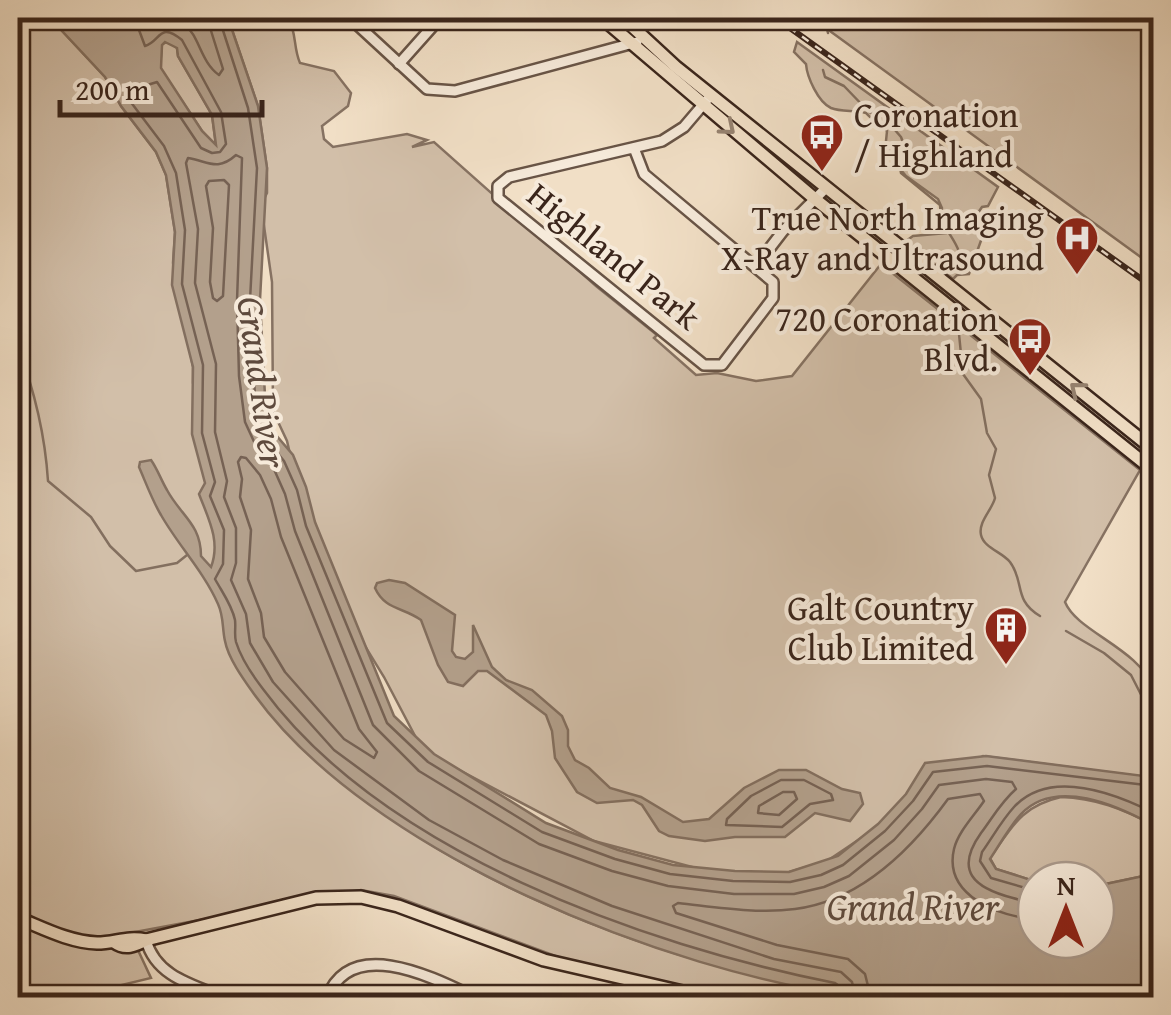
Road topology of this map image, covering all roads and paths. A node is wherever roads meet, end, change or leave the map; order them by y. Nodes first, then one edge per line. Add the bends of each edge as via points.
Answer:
1 (350, 18) edge
2 (440, 18) edge
3 (602, 18) edge
4 (623, 18) edge
5 (644, 36) junction
6 (633, 46) junction
7 (398, 64) junction
8 (712, 94) junction
9 (702, 106) junction
10 (634, 148) junction
11 (826, 188) junction
12 (815, 199) junction
13 (756, 266) junction
14 (927, 269) junction
15 (917, 280) junction
16 (1124, 447) junction
17 (1154, 451) edge
18 (1154, 471) edge
19 (18, 918) edge
20 (146, 940) junction
21 (226, 998) edge
22 (327, 998) edge
23 (476, 998) edge
24 (709, 998) edge

1 - 7 street
2 - 7 street
3 - 6 main road
4 - 5 main road
5 - 6 street
5 - 8 main road
6 - 7 street via 455,91 427,89
6 - 9 main road
8 - 9 street, Highland Park
8 - 11 main road
9 - 10 street, Highland Park via 674,135
9 -> 12 main road
10 - 13 street via 644,174
10 - 13 street, Highland Park via 509,177 498,186 498,198 704,364 729,360 773,298 774,282
11 - 12 street
11 - 14 main road
12 - 13 street
12 - 15 main road
14 - 15 main road
17 -> 14 main road
15 - 16 main road
16 - 17 main road via 1146,455
16 - 18 main road
19 - 20 main road via 76,940 121,947
20 - 21 street via 163,969
20 - 24 main road via 347,896 398,906 544,960
22 - 23 street via 343,974 385,964

